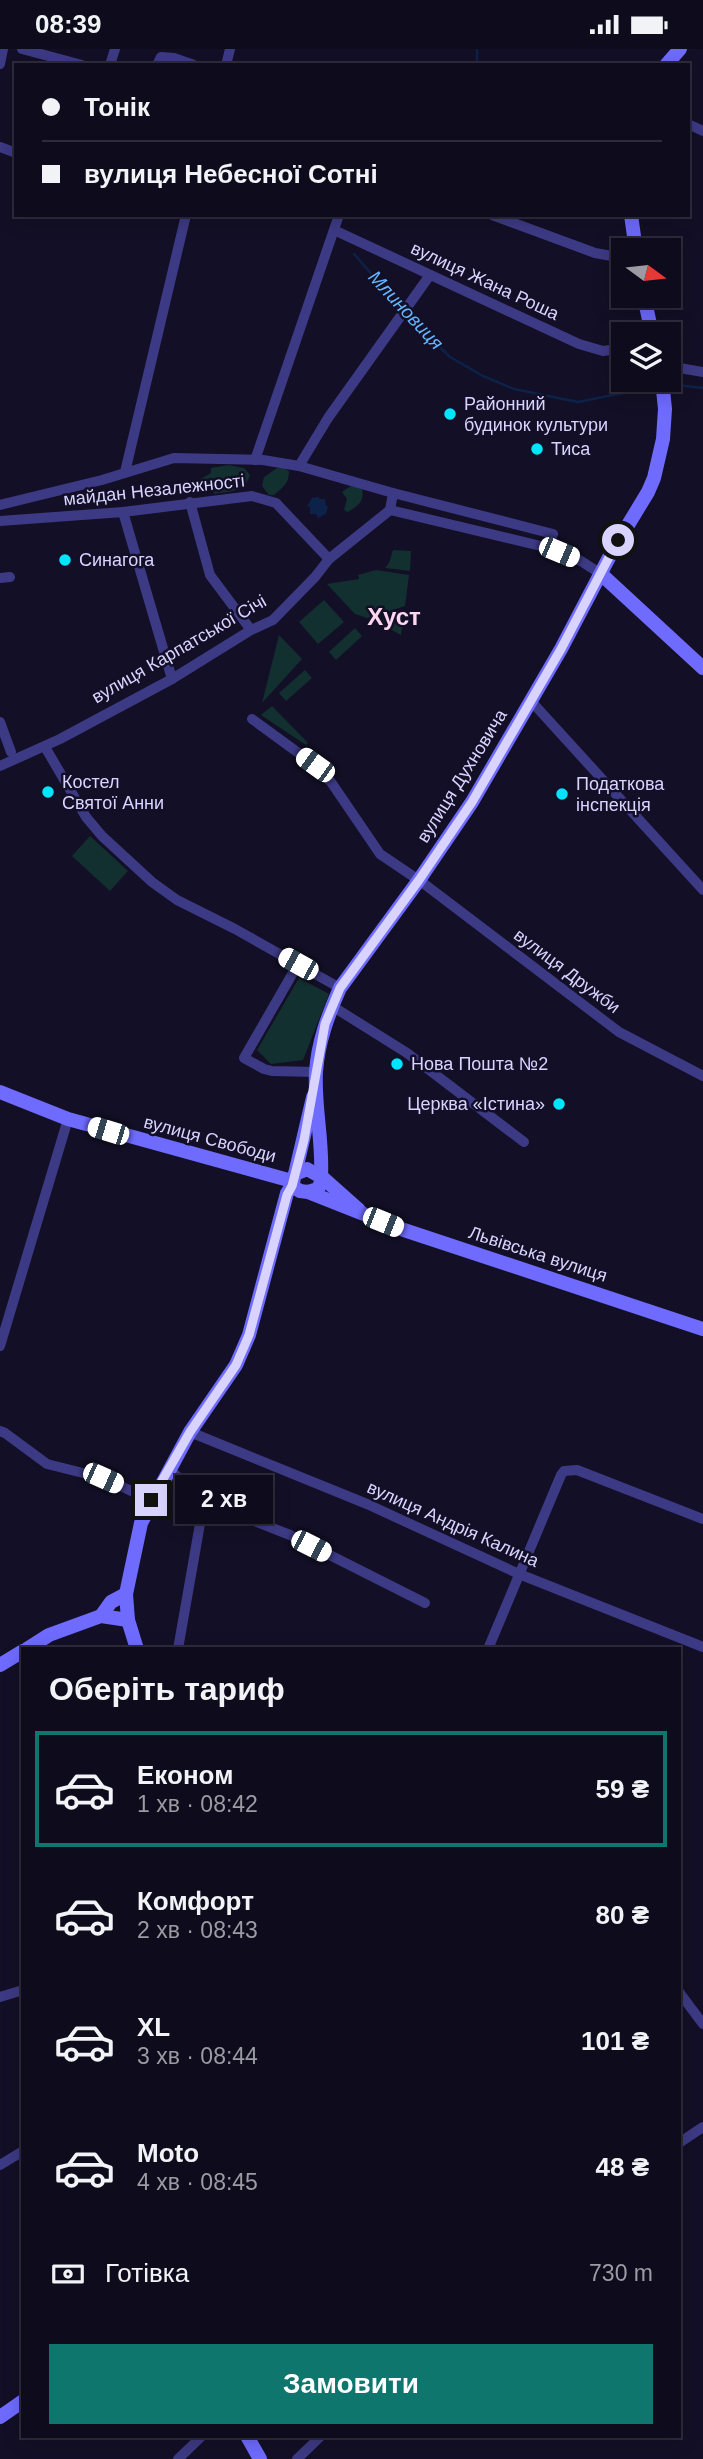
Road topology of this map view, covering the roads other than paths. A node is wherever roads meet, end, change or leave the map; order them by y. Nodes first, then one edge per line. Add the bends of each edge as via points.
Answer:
1 (4, 49) edge
2 (22, 49) edge
3 (680, 49) edge
4 (74, 63) edge
5 (158, 63) edge
6 (188, 63) edge
7 (667, 63) edge
8 (0, 64) edge
9 (186, 217) edge
10 (338, 217) edge
11 (497, 217) edge
12 (631, 217) edge
13 (334, 230) junction
14 (634, 238) edge
15 (611, 256) edge
16 (430, 275) junction
17 (611, 350) edge
18 (681, 368) edge
19 (703, 372) edge
20 (663, 392) edge
21 (257, 455) junction
22 (300, 465) junction
23 (125, 472) junction
24 (393, 493) junction
25 (190, 502) junction
26 (0, 505) edge
27 (390, 510) junction
28 (123, 512) junction
29 (0, 521) edge
30 (548, 548) junction
31 (329, 559) junction
32 (601, 574) junction
33 (251, 630) junction
34 (703, 668) edge
35 (172, 679) junction
36 (531, 701) junction
37 (252, 719) dead end
38 (0, 722) edge
39 (45, 747) junction
40 (11, 752) dead end
41 (0, 766) edge
42 (419, 880) junction
43 (703, 890) edge
44 (298, 964) junction
45 (340, 988) junction
46 (332, 1006) junction
47 (316, 1075) junction
48 (703, 1076) edge
49 (0, 1092) edge
50 (68, 1119) junction
51 (524, 1142) dead end
52 (322, 1176) junction
53 (293, 1180) junction
54 (308, 1192) junction
55 (362, 1213) junction
56 (703, 1329) edge
57 (0, 1346) edge
58 (0, 1431) edge
59 (190, 1432) junction
60 (169, 1469) junction
61 (151, 1500) junction
62 (204, 1501) junction
63 (703, 1518) edge
64 (519, 1574) junction
65 (126, 1594) junction
66 (425, 1603) dead end
67 (101, 1616) junction
68 (128, 1620) junction
69 (30, 1647) edge
70 (136, 1647) edge
71 (178, 1647) edge
72 (489, 1647) edge
73 (703, 1647) edge
74 (21, 1652) edge
75 (0, 1665) edge
76 (21, 1991) edge
77 (0, 1997) edge
78 (683, 2004) edge
79 (703, 2024) edge
80 (703, 2127) edge
81 (681, 2142) edge
82 (21, 2152) edge
83 (0, 2165) edge
84 (21, 2402) edge
85 (0, 2417) edge
86 (200, 2438) edge
87 (248, 2438) edge
88 (319, 2438) edge
89 (178, 2459) edge
90 (260, 2459) edge
91 (297, 2459) edge

1 - 8 street
2 - 4 street
3 - 7 main road
5 - 6 street via 161,57
9 - 23 street
10 - 13 street
11 - 15 street
12 - 14 main road
13 - 16 street, вулиця Жана Роша
13 - 21 street
16 - 17 street, вулиця Жана Роша via 590,349
16 - 22 street
18 - 19 street
20 - 32 main road via 663,439 654,478
21 - 22 street, майдан Незалежності
21 - 23 street, майдан Незалежності via 174,458
22 - 24 street, майдан Незалежності
23 - 26 street, майдан Незалежності
24 - 27 street
24 - 30 street via 553,534
25 - 28 street, майдан Незалежності
25 - 31 street, майдан Незалежності via 252,496 276,503
25 - 33 street via 209,575
27 - 30 street
27 - 31 street, вулиця Карпатської Січі
28 - 29 street, майдан Незалежності
28 - 35 street
30 - 32 street
31 - 33 street, вулиця Карпатської Січі via 273,620
32 - 34 main road
32 - 36 main road, вулиця Духновича
33 - 35 street, вулиця Карпатської Січі
35 - 39 street, вулиця Карпатської Січі
36 - 42 main road, вулиця Духновича via 472,802
36 - 43 street
37 - 42 street, вулиця Дружби via 315,765 380,854
38 - 40 street
39 - 41 street, вулиця Карпатської Січі
39 - 44 street via 86,817 152,882
42 - 45 main road, вулиця Духновича
42 - 48 street, вулиця Дружби via 619,1032
44 - 45 street
44 - 47 street via 244,1058 272,1071
45 - 46 main road, вулиця Духновича
46 - 47 main road, вулиця Духновича
46 - 51 street via 407,1053
47 - 52 main road
47 - 53 main road
49 - 50 main road, вулиця Свободи
50 - 53 main road, вулиця Свободи
50 - 57 street
52 - 53 main road via 307,1169
52 - 54 main road via 318,1189
52 - 55 main road, Львівська вулиця
53 - 54 main road via 300,1191
53 - 59 main road via 249,1335 236,1365
54 - 55 main road, Львівська вулиця
55 - 56 main road, Львівська вулиця
58 - 61 street via 47,1464 103,1478
59 - 60 main road
59 - 64 street, вулиця Андрія Калина via 368,1504
60 - 61 main road
60 - 62 street
61 - 65 main road via 141,1523
62 - 66 street via 289,1535
62 - 71 street
63 - 64 street via 576,1470 564,1471
64 - 72 street
64 - 73 street, вулиця Андрія Калина
65 - 67 main road via 111,1602
65 - 68 main road
67 - 68 main road
67 - 69 main road
68 - 70 main road
74 - 75 main road
76 - 77 street
78 - 79 street
80 - 81 street
82 - 83 street
84 - 85 main road
86 - 89 street
87 - 90 main road
88 - 91 street

